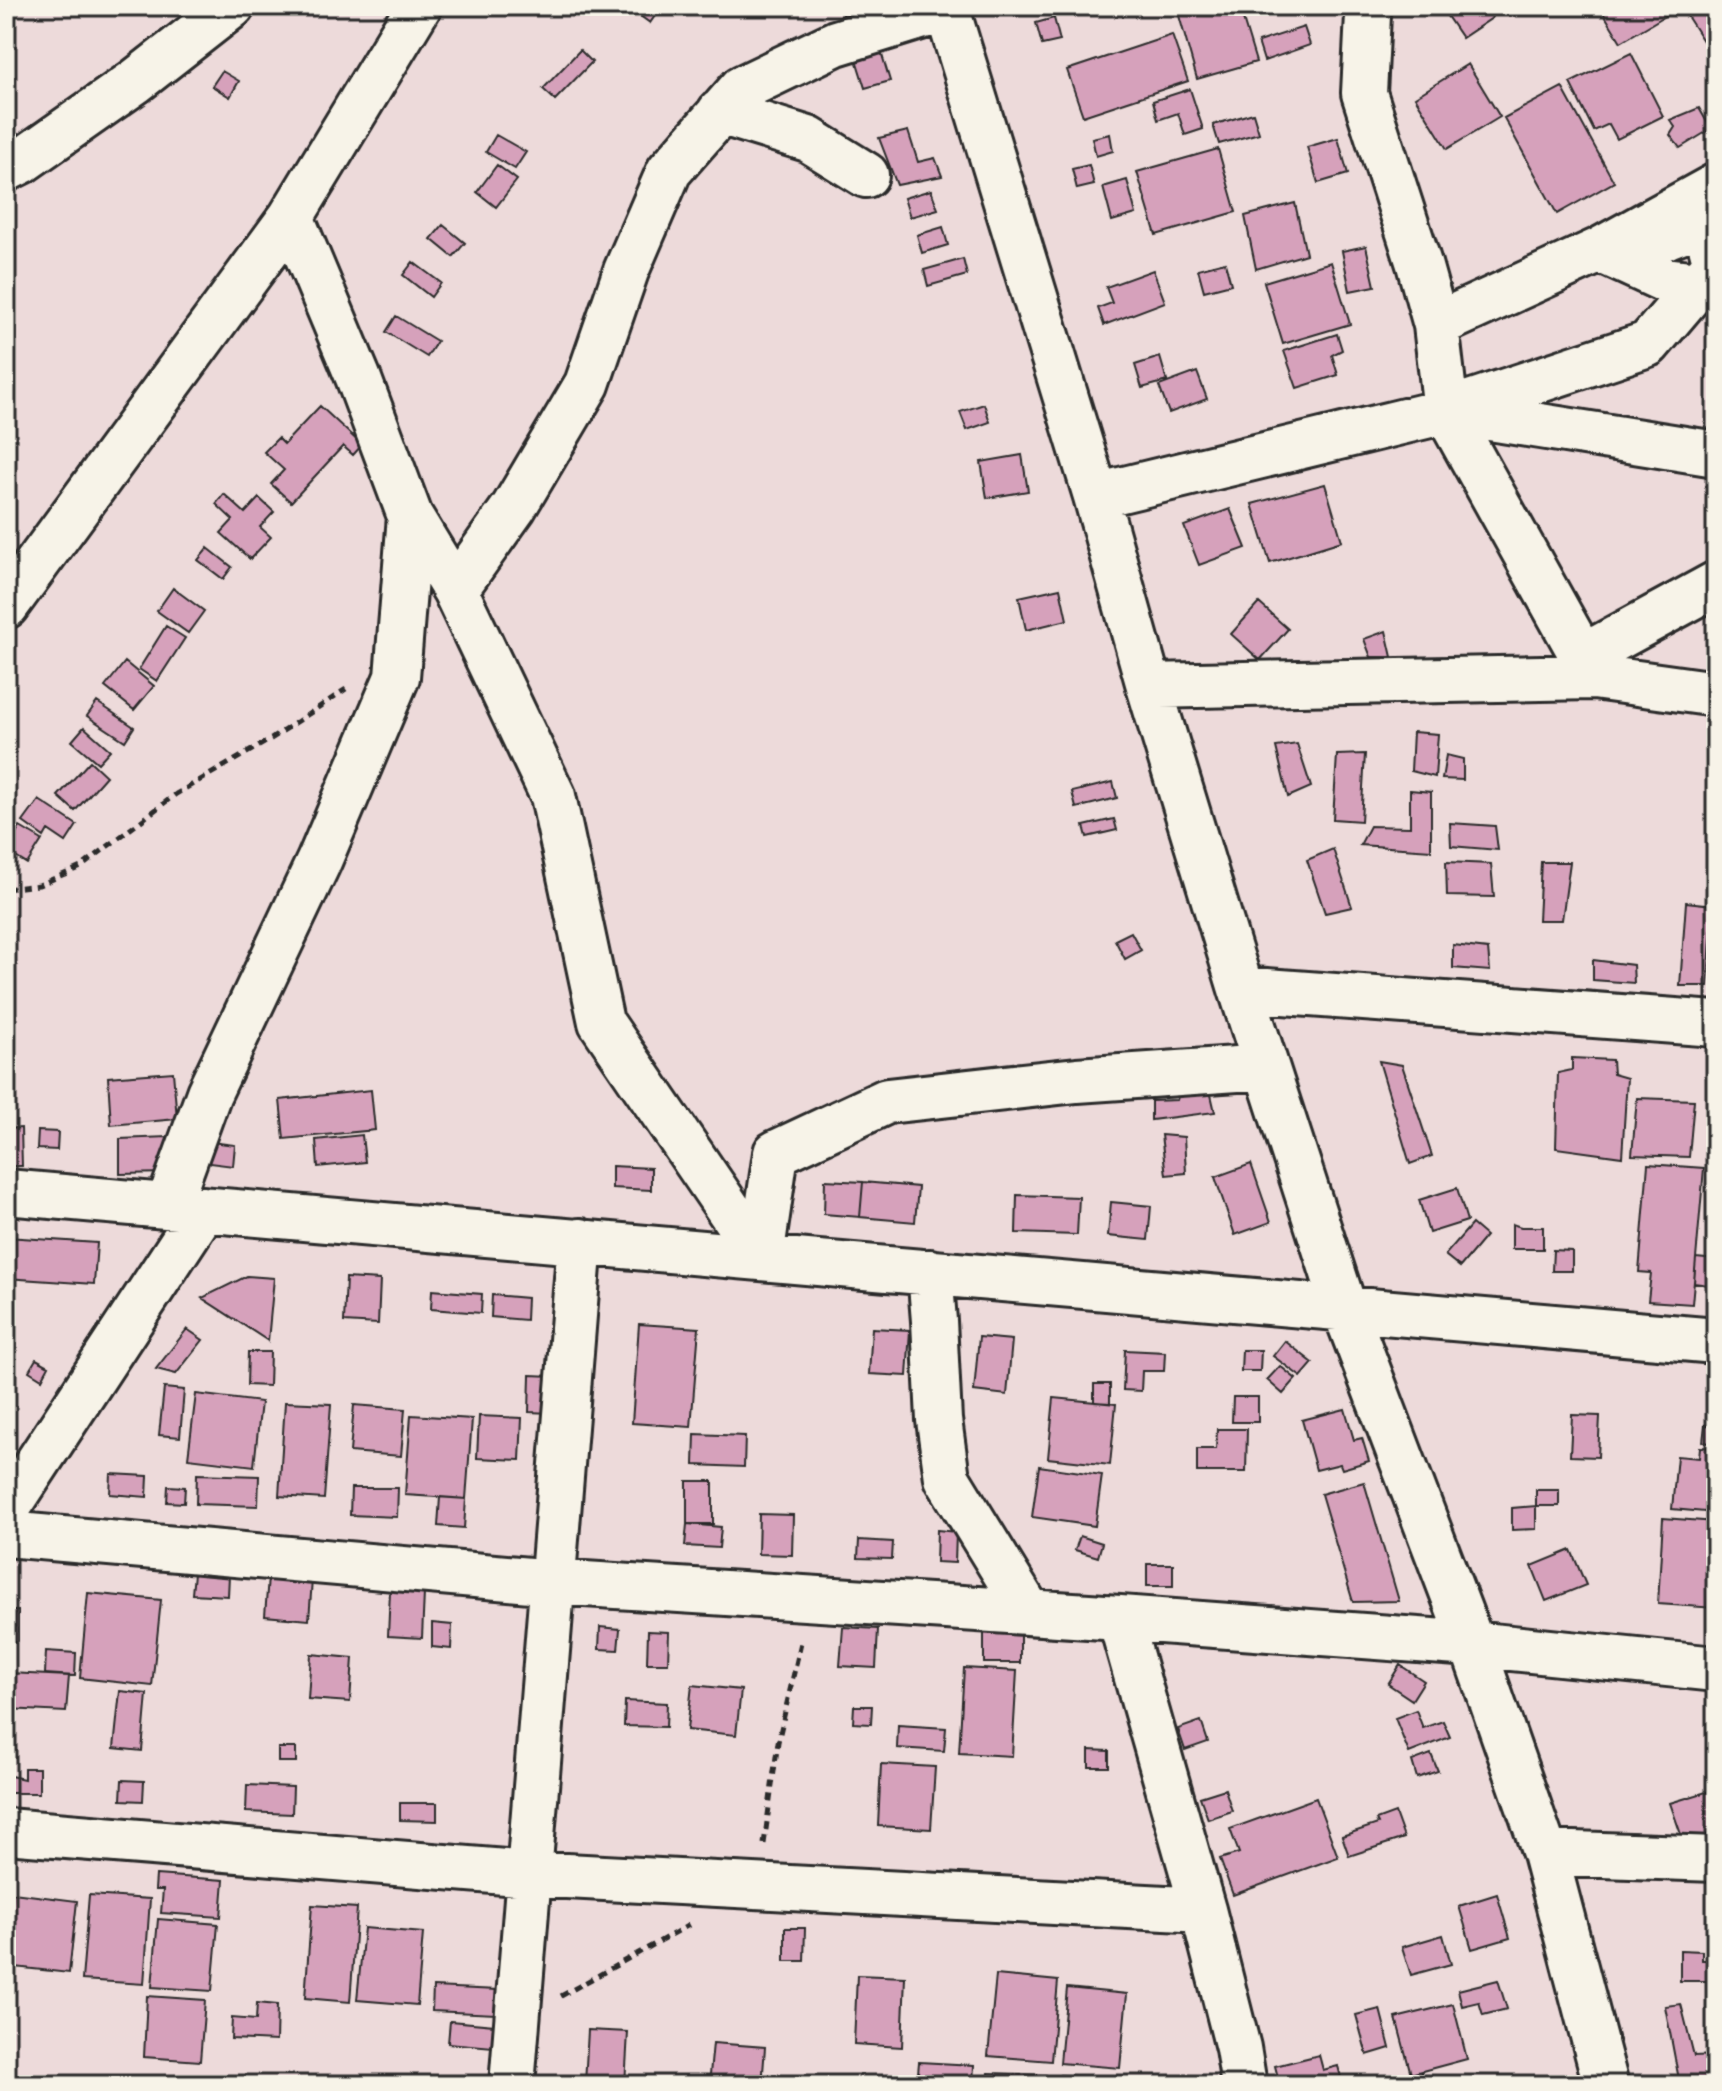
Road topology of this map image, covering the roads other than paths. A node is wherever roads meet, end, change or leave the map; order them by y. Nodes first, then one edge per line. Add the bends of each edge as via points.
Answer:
1 (232, 6) edge
2 (419, 6) edge
3 (946, 7) edge
4 (1372, 9) edge
5 (720, 112) junction
6 (6, 169) edge
7 (866, 175) dead end
8 (1716, 186) edge
9 (291, 217) junction
10 (1600, 250) junction
11 (1712, 270) edge
12 (1436, 325) junction
13 (1446, 411) junction
14 (1716, 454) edge
15 (1096, 496) junction
16 (410, 516) junction
17 (1716, 584) edge
18 (455, 590) junction
19 (6, 606) edge
20 (1588, 667) junction
21 (1149, 686) junction
22 (1716, 694) edge
23 (1241, 989) junction
24 (1716, 1024) edge
25 (1266, 1067) junction
26 (6, 1192) edge
27 (186, 1207) junction
28 (580, 1241) junction
29 (761, 1257) junction
30 (930, 1272) junction
31 (1345, 1310) junction
32 (1716, 1341) edge
33 (6, 1511) edge
34 (6, 1534) edge
35 (553, 1582) junction
36 (1029, 1612) junction
37 (1120, 1618) junction
38 (1472, 1644) junction
39 (1716, 1669) edge
40 (6, 1831) edge
41 (1545, 1853) junction
42 (1716, 1859) edge
43 (529, 1874) junction
44 (1203, 1910) junction
45 (512, 2085) edge
46 (1244, 2085) edge
47 (1606, 2085) edge

1 - 6 street via 136,81
2 - 9 street
3 - 5 street via 836,43 742,88
3 - 15 street
4 - 12 street via 1364,93
5 - 7 street via 808,139
5 - 18 street via 669,171 626,271 587,384 514,507
8 - 10 street
9 - 16 street
9 - 19 street
10 - 11 street via 1639,250 1688,228 1708,235
10 - 12 street
11 - 13 street via 1648,344
12 - 13 street
13 - 14 street
13 - 15 street
13 - 20 street
15 - 21 street
16 - 18 street
16 - 27 street via 397,677 319,861 209,1093
17 - 20 street
18 - 29 street via 553,796 601,1022
20 - 21 street
20 - 22 street
21 - 23 street
23 - 24 street
23 - 25 street
25 - 29 street via 887,1101 776,1153
25 - 31 street
26 - 27 street
27 - 28 street
27 - 33 street
28 - 29 street
28 - 35 street
29 - 30 street
30 - 31 street
30 - 36 street via 947,1478
31 - 32 street
31 - 38 street
34 - 35 street
35 - 36 street
35 - 43 street
36 - 37 street
37 - 38 street
37 - 44 street
38 - 39 street
38 - 41 street
40 - 43 street
41 - 42 street
41 - 47 street
43 - 44 street
43 - 45 street
44 - 46 street

